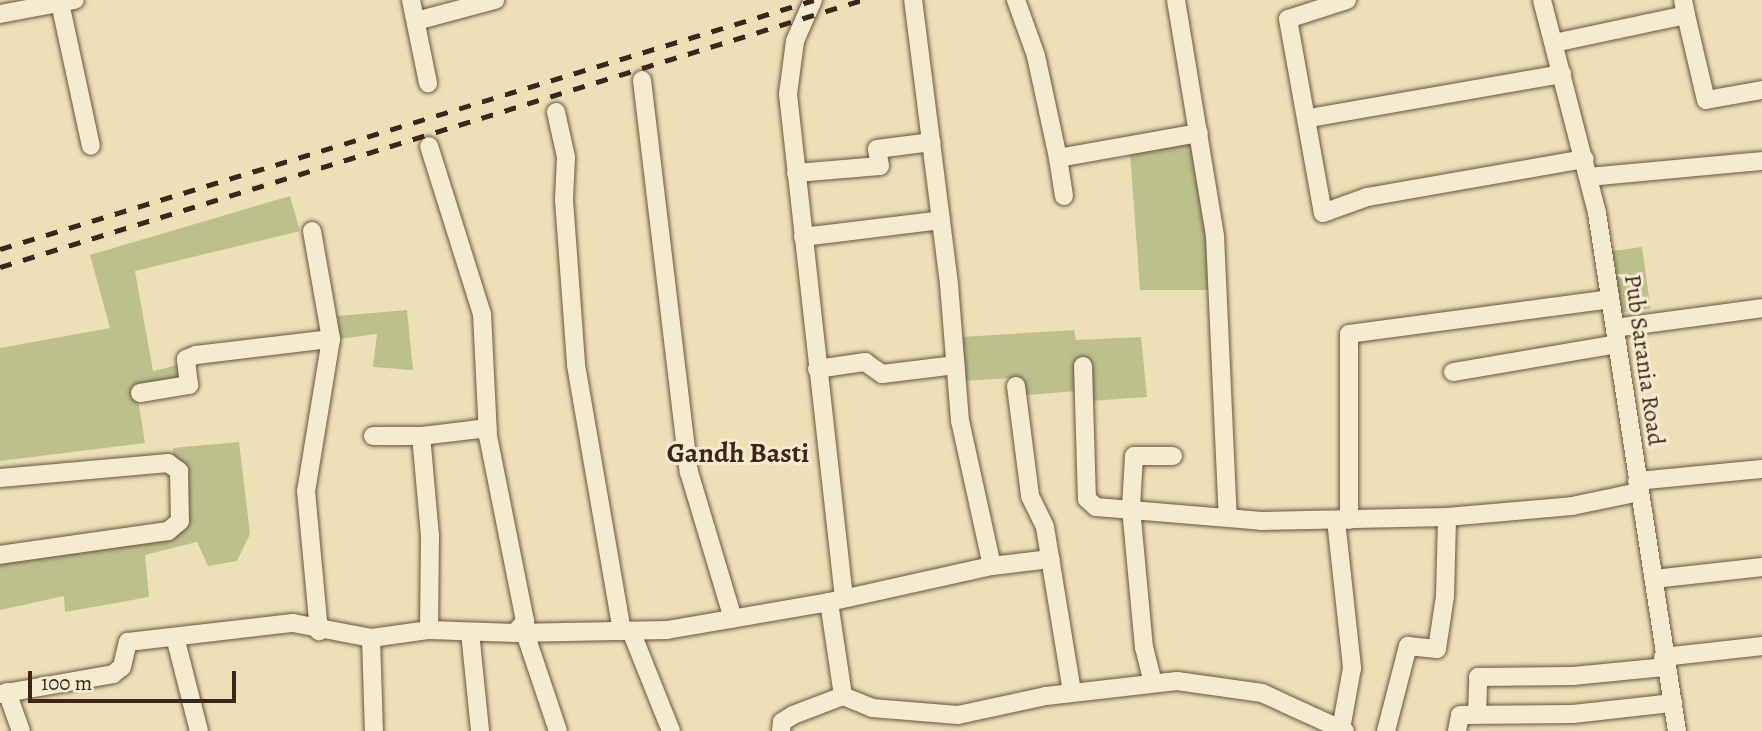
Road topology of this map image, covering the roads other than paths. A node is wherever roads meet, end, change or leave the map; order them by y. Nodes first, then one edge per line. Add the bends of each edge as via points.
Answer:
1 (411, 0) edge
2 (495, 0) edge
3 (813, 0) edge
4 (913, 0) edge
5 (1016, 0) edge
6 (1176, 0) edge
7 (1347, 0) edge
8 (1542, 0) edge
9 (68, 1) edge
10 (1684, 7) edge
11 (0, 14) edge
12 (416, 21) junction
13 (1554, 43) junction
14 (1562, 74) junction
15 (642, 80) dead end
16 (428, 83) dead end
17 (1762, 90) edge
18 (556, 112) dead end
19 (1309, 118) junction
20 (1199, 134) junction
21 (932, 142) junction
22 (91, 146) dead end
23 (429, 146) dead end
24 (1058, 158) junction
25 (1762, 162) edge
26 (1587, 168) junction
27 (796, 173) junction
28 (1064, 196) dead end
29 (941, 220) junction
30 (312, 231) dead end
31 (803, 237) junction
32 (1611, 299) junction
33 (1762, 308) edge
34 (1616, 336) junction
35 (331, 339) junction
36 (955, 365) junction
37 (1083, 366) dead end
38 (817, 369) junction
39 (1453, 372) dead end
40 (1016, 386) dead end
41 (140, 393) dead end
42 (488, 428) junction
43 (373, 436) dead end
44 (421, 436) junction
45 (1173, 456) dead end
46 (1762, 469) edge
47 (0, 478) edge
48 (1638, 486) junction
49 (1131, 507) junction
50 (1228, 517) junction
51 (1447, 517) junction
52 (1343, 520) junction
53 (0, 555) edge
54 (1051, 559) junction
55 (992, 566) junction
56 (1762, 567) edge
57 (1654, 579) junction
58 (836, 600) junction
59 (733, 619) junction
60 (429, 630) junction
61 (319, 631) junction
62 (626, 631) junction
63 (470, 632) junction
64 (520, 633) junction
65 (175, 637) junction
66 (371, 639) junction
67 (1762, 646) edge
68 (1663, 662) junction
69 (1153, 683) junction
70 (1072, 692) junction
71 (4, 693) edge
72 (843, 696) junction
73 (1673, 703) junction
74 (1477, 715) junction
75 (1343, 730) edge
76 (21, 731) edge
77 (199, 731) edge
78 (374, 731) edge
79 (480, 731) edge
80 (558, 731) edge
81 (671, 731) edge
82 (781, 731) edge
83 (1385, 731) edge
84 (1457, 731) edge
85 (1677, 731) edge

1 - 12 street
2 - 12 street
3 - 27 street via 795,41 788,94
4 - 21 street
5 - 24 street via 1036,56
6 - 20 street
7 - 19 street via 1288,19
8 - 13 street, Pub Sarania Road
9 - 11 street
9 - 22 street
10 - 13 street
10 - 17 street via 1706,100
12 - 16 street
13 - 14 street, Pub Sarania Road
14 - 19 street
14 - 26 street, Pub Sarania Road
15 - 59 street via 689,472
18 - 62 street via 566,157 564,200 576,365
19 - 26 street via 1323,213 1367,197
20 - 24 street
20 - 50 street via 1215,236
21 - 27 street via 877,149 880,166
21 - 29 street
23 - 42 street via 482,314
24 - 28 street
25 - 26 street
26 - 32 street, Pub Sarania Road
27 - 31 street
29 - 31 street
29 - 36 street
30 - 35 street
31 - 38 street
32 - 34 street, Pub Sarania Road
32 - 52 street via 1349,334
33 - 34 street
34 - 39 street
34 - 48 street, Pub Sarania Road
35 - 41 street via 196,355 186,359 189,385
35 - 61 street via 306,491
36 - 38 street via 882,374 865,362
36 - 55 street via 960,421
37 - 49 street via 1087,499 1096,507
38 - 58 street
40 - 54 street via 1030,496 1045,527
42 - 44 street
42 - 64 street via 527,611
43 - 44 street
44 - 60 street via 430,536
45 - 49 street via 1134,456
46 - 48 street
47 - 53 street via 168,463 179,471 180,521 169,531
48 - 51 street via 1572,506
48 - 57 street, Pub Sarania Road
49 - 50 street
49 - 69 street via 1144,648
50 - 52 street
51 - 52 street
51 - 83 street via 1445,596 1437,649 1408,646
52 - 75 street via 1351,657
54 - 55 street
54 - 70 street
55 - 58 street
56 - 57 street
57 - 68 street, Pub Sarania Road
58 - 59 street
58 - 72 street
59 - 62 street
60 - 63 street
60 - 66 street
61 - 65 street via 293,623
61 - 66 street
62 - 64 street
62 - 81 street
63 - 64 street
63 - 79 street
64 - 80 street
65 - 71 street via 128,642 122,667 113,674
65 - 77 street
66 - 78 street
67 - 68 street
68 - 73 street, Pub Sarania Road
68 - 74 street via 1573,676 1478,677
69 - 70 street
69 - 75 street via 1177,681 1262,694
70 - 72 street via 958,715 872,708
71 - 76 street
72 - 82 street via 793,715 782,722
73 - 74 street via 1573,715
73 - 85 street, Pub Sarania Road
74 - 84 street via 1460,715

